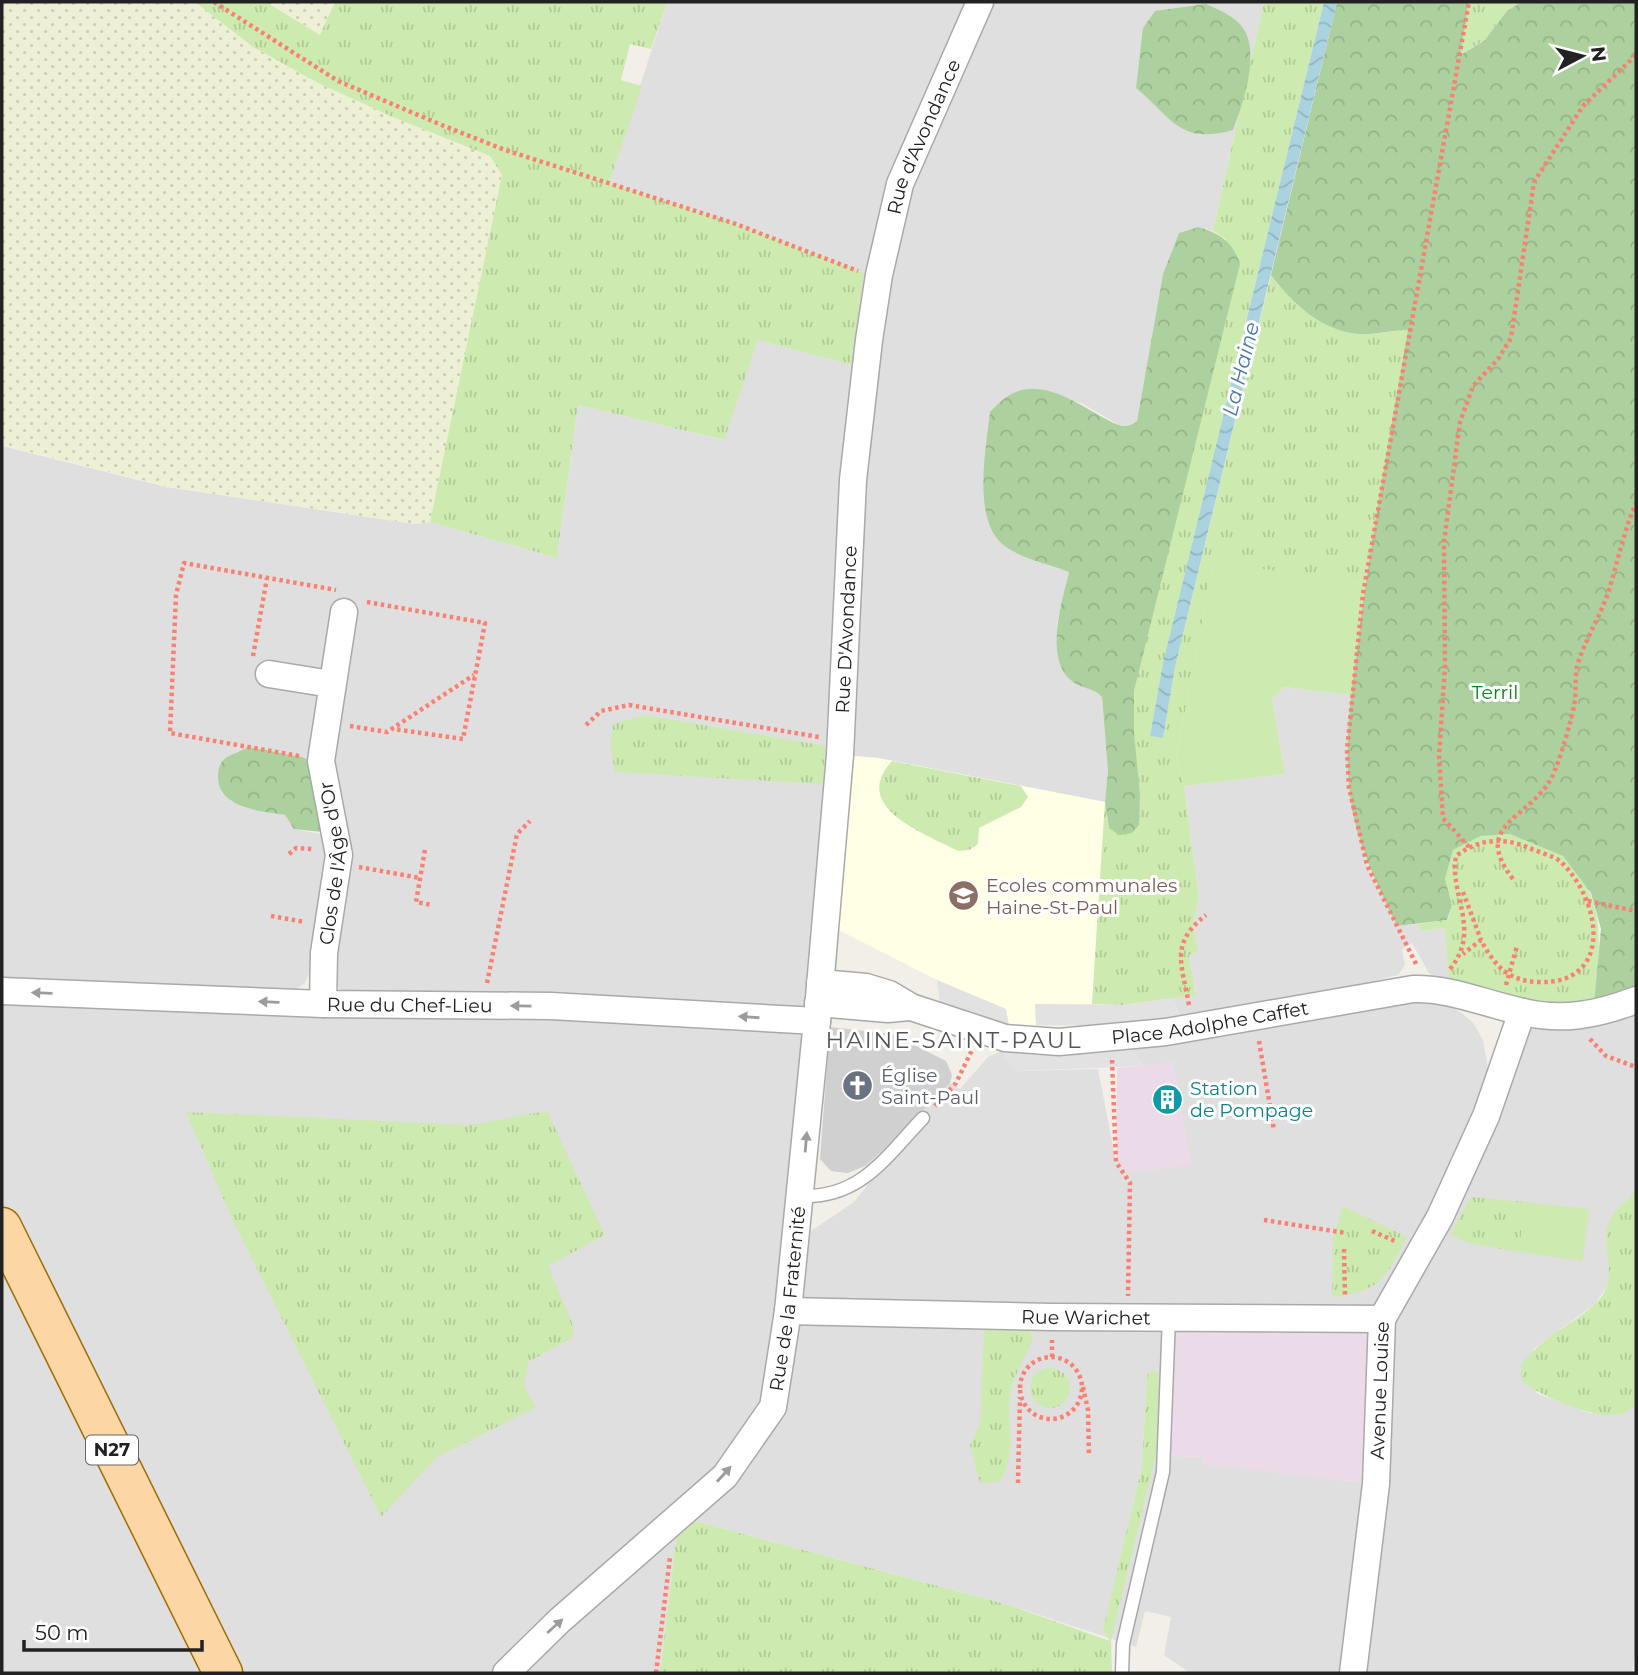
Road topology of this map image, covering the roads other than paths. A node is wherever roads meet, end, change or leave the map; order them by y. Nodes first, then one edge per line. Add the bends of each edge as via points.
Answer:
1 (980, 2) edge
2 (879, 275) joint
3 (349, 599) road end
4 (269, 674) road end
5 (331, 684) junction
6 (2, 991) edge
7 (1636, 1000) edge
8 (818, 1002) junction
9 (323, 1004) junction
10 (1511, 1009) junction
11 (923, 1118) road end
12 (800, 1196) junction
13 (2, 1227) edge
14 (788, 1311) junction
15 (1169, 1317) junction
16 (1382, 1319) junction
17 (223, 1673) edge
18 (506, 1673) edge
19 (1122, 1673) edge
20 (1353, 1673) edge

1 - 2 street, Rue d'Avondance via 900,184
2 - 8 street, Rue D'Avondance via 854,467 840,741
3 - 5 street, Clos de l'Âge d'Or
4 - 5 street
5 - 9 street, Clos de l'Âge d'Or via 321,761 338,838 338,864
9 -> 6 street, Rue du Chef-Lieu
7 - 10 street, Place Adolphe Caffet via 1570,1017
8 -> 9 street, Rue du Chef-Lieu
8 - 10 street, Place Adolphe Caffet via 866,987 911,1007 1023,1041 1111,1038 1193,1028 1427,989
12 -> 8 street, Rue de la Fraternité
10 - 16 street, Avenue Louise via 1486,1116 1440,1217
11 - 12 lane via 851,1188 823,1196
12 - 14 street, Rue de la Fraternité
13 - 17 main road, N27
14 - 15 street, Rue Warichet
18 -> 14 street, Rue de la Fraternité via 725,1476 768,1418
15 - 16 street, Rue Warichet
15 - 19 lane via 1163,1472 1123,1644
16 - 20 street, Avenue Louise via 1376,1484

